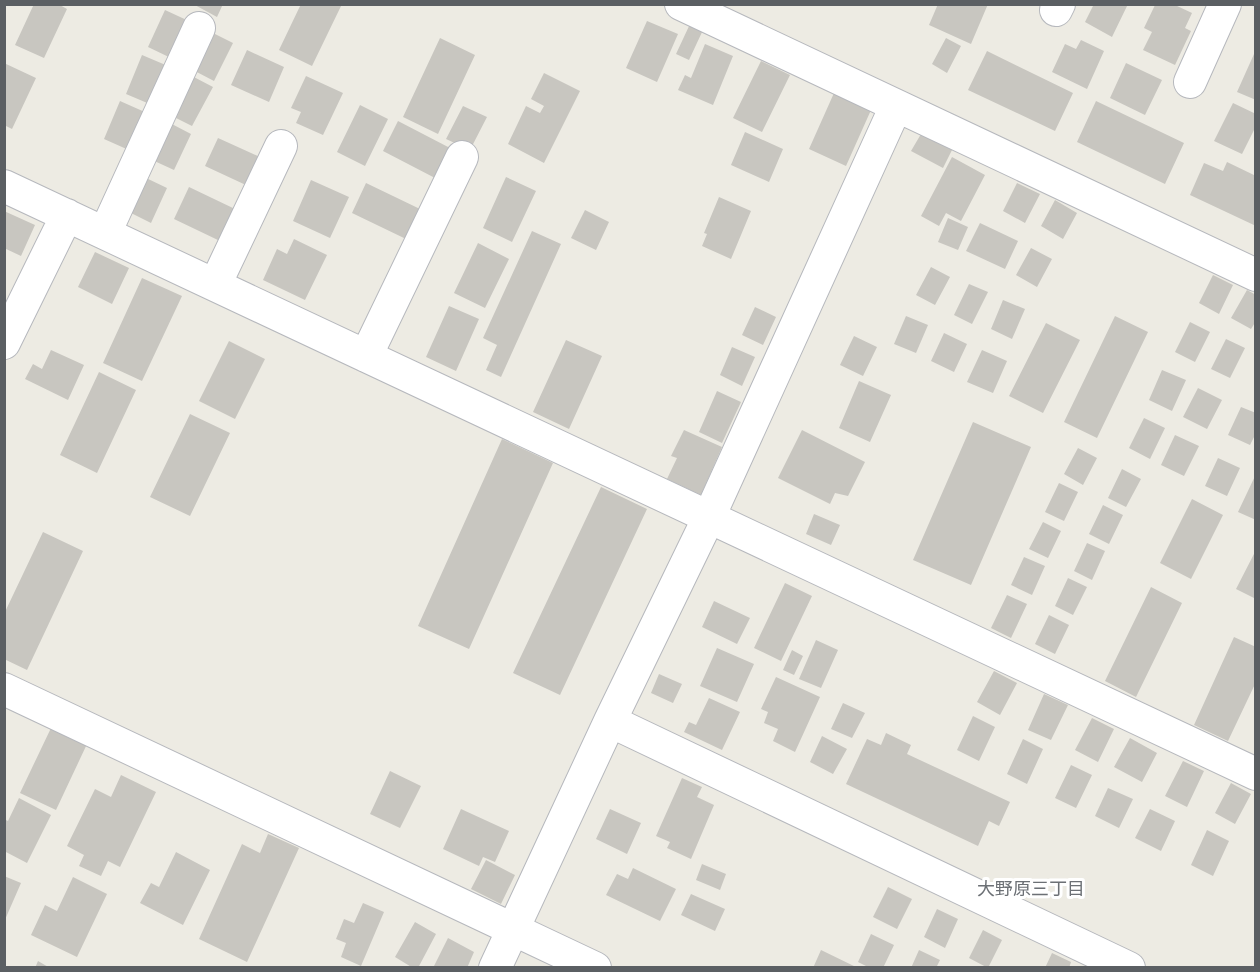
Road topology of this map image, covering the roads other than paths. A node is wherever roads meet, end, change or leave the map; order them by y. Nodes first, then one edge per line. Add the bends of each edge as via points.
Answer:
1 (681, 4) edge
2 (1225, 4) edge
3 (199, 28) dead end
4 (1190, 82) dead end
5 (896, 106) junction
6 (281, 146) dead end
7 (462, 157) dead end
8 (4, 186) edge
9 (67, 215) junction
10 (105, 232) junction
11 (1256, 275) edge
12 (215, 285) junction
13 (4, 343) edge
14 (366, 356) junction
15 (709, 517) junction
16 (4, 689) edge
17 (610, 721) junction
18 (1256, 774) edge
19 (513, 929) junction
20 (495, 968) edge
21 (595, 968) edge
22 (1129, 968) edge

1 - 5 street
2 - 4 street
3 - 10 street
5 - 11 street
5 - 15 street
6 - 12 street
7 - 14 street
8 - 9 street
9 - 10 street
9 - 13 street
10 - 12 street
12 - 14 street
14 - 15 street
15 - 17 street
15 - 18 street
16 - 19 street
17 - 19 street
17 - 22 street
19 - 20 street
19 - 21 street

